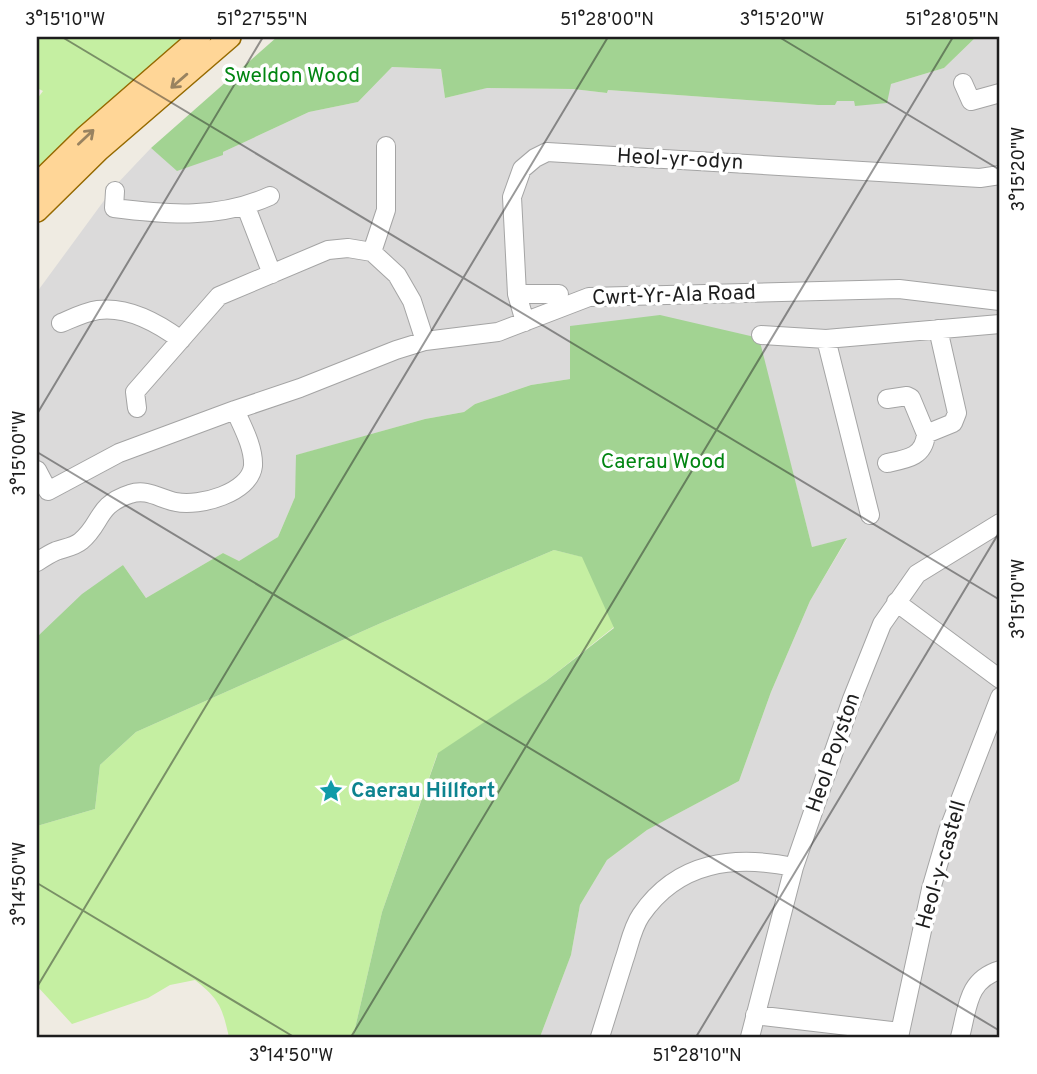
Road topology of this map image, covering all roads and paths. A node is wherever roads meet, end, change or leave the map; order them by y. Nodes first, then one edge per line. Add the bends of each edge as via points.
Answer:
1 (200, 37) edge
2 (230, 37) edge
3 (963, 83) dead end
4 (1000, 93) edge
5 (386, 146) dead end
6 (367, 163) dead end
7 (386, 164) junction
8 (1000, 175) edge
9 (37, 184) edge
10 (115, 191) dead end
11 (270, 197) dead end
12 (246, 207) junction
13 (37, 211) edge
14 (372, 252) junction
15 (272, 274) junction
16 (559, 294) dead end
17 (517, 295) junction
18 (1000, 302) edge
19 (525, 322) junction
20 (61, 323) dead end
21 (1000, 324) edge
22 (937, 329) junction
23 (761, 335) dead end
24 (826, 339) junction
25 (181, 340) junction
26 (425, 341) junction
27 (887, 400) dead end
28 (137, 408) dead end
29 (235, 410) junction
30 (926, 433) junction
31 (887, 463) dead end
32 (37, 470) edge
33 (870, 515) dead end
34 (1000, 523) edge
35 (37, 562) edge
36 (896, 603) junction
37 (1000, 679) edge
38 (1000, 697) edge
39 (794, 867) junction
40 (1000, 970) edge
41 (755, 1015) junction
42 (900, 1035) edge
43 (600, 1037) edge
44 (750, 1037) edge
45 (960, 1037) edge

9 -> 1 main road
2 -> 13 main road via 99,150
3 - 4 street via 971,101
5 - 7 street
6 - 7 street
7 - 14 street via 386,210
8 - 17 street, Heol-yr-odyn via 980,178 547,152 522,169 512,197
10 - 12 street via 114,208 138,211 195,214
11 - 12 street
12 - 15 street
14 - 15 street via 328,250
14 - 26 street via 397,275 412,301
15 - 25 street via 219,296
16 - 17 street
17 - 19 street, Heol-yr-odyn
18 - 19 street, Cwrt-Yr-Ala Road via 898,289 601,295
19 - 26 street, Cwrt-Yr-Ala Road via 498,332
20 - 25 street via 84,323 97,310 130,313
21 - 22 street, Cwrt-Yr-Ala Road
22 - 24 street, Cwrt-Yr-Ala Road
22 - 30 street via 957,413 949,427
23 - 24 street, Cwrt-Yr-Ala Road
24 - 33 street via 860,493
25 - 28 street via 135,392
26 - 29 street, Cwrt-Yr-Ala Road
27 - 30 street via 911,398
29 - 32 street, Cwrt-Yr-Ala Road via 119,453 48,491
29 - 35 street via 252,454 253,467 242,485 200,503 178,503 142,492 121,497 109,503 80,542
30 - 31 street via 913,458
34 - 36 street, Heol Poyston via 918,574
36 - 37 street
36 - 39 street, Heol Poyston via 882,624 852,699
38 - 42 street, Heol-y-castell via 948,831
39 - 41 street, Heol Poyston
39 - 43 street via 767,862 718,863 696,870 664,890 639,917
40 - 45 street via 986,974 971,993
41 - 42 street
41 - 44 street, Heol Poyston

